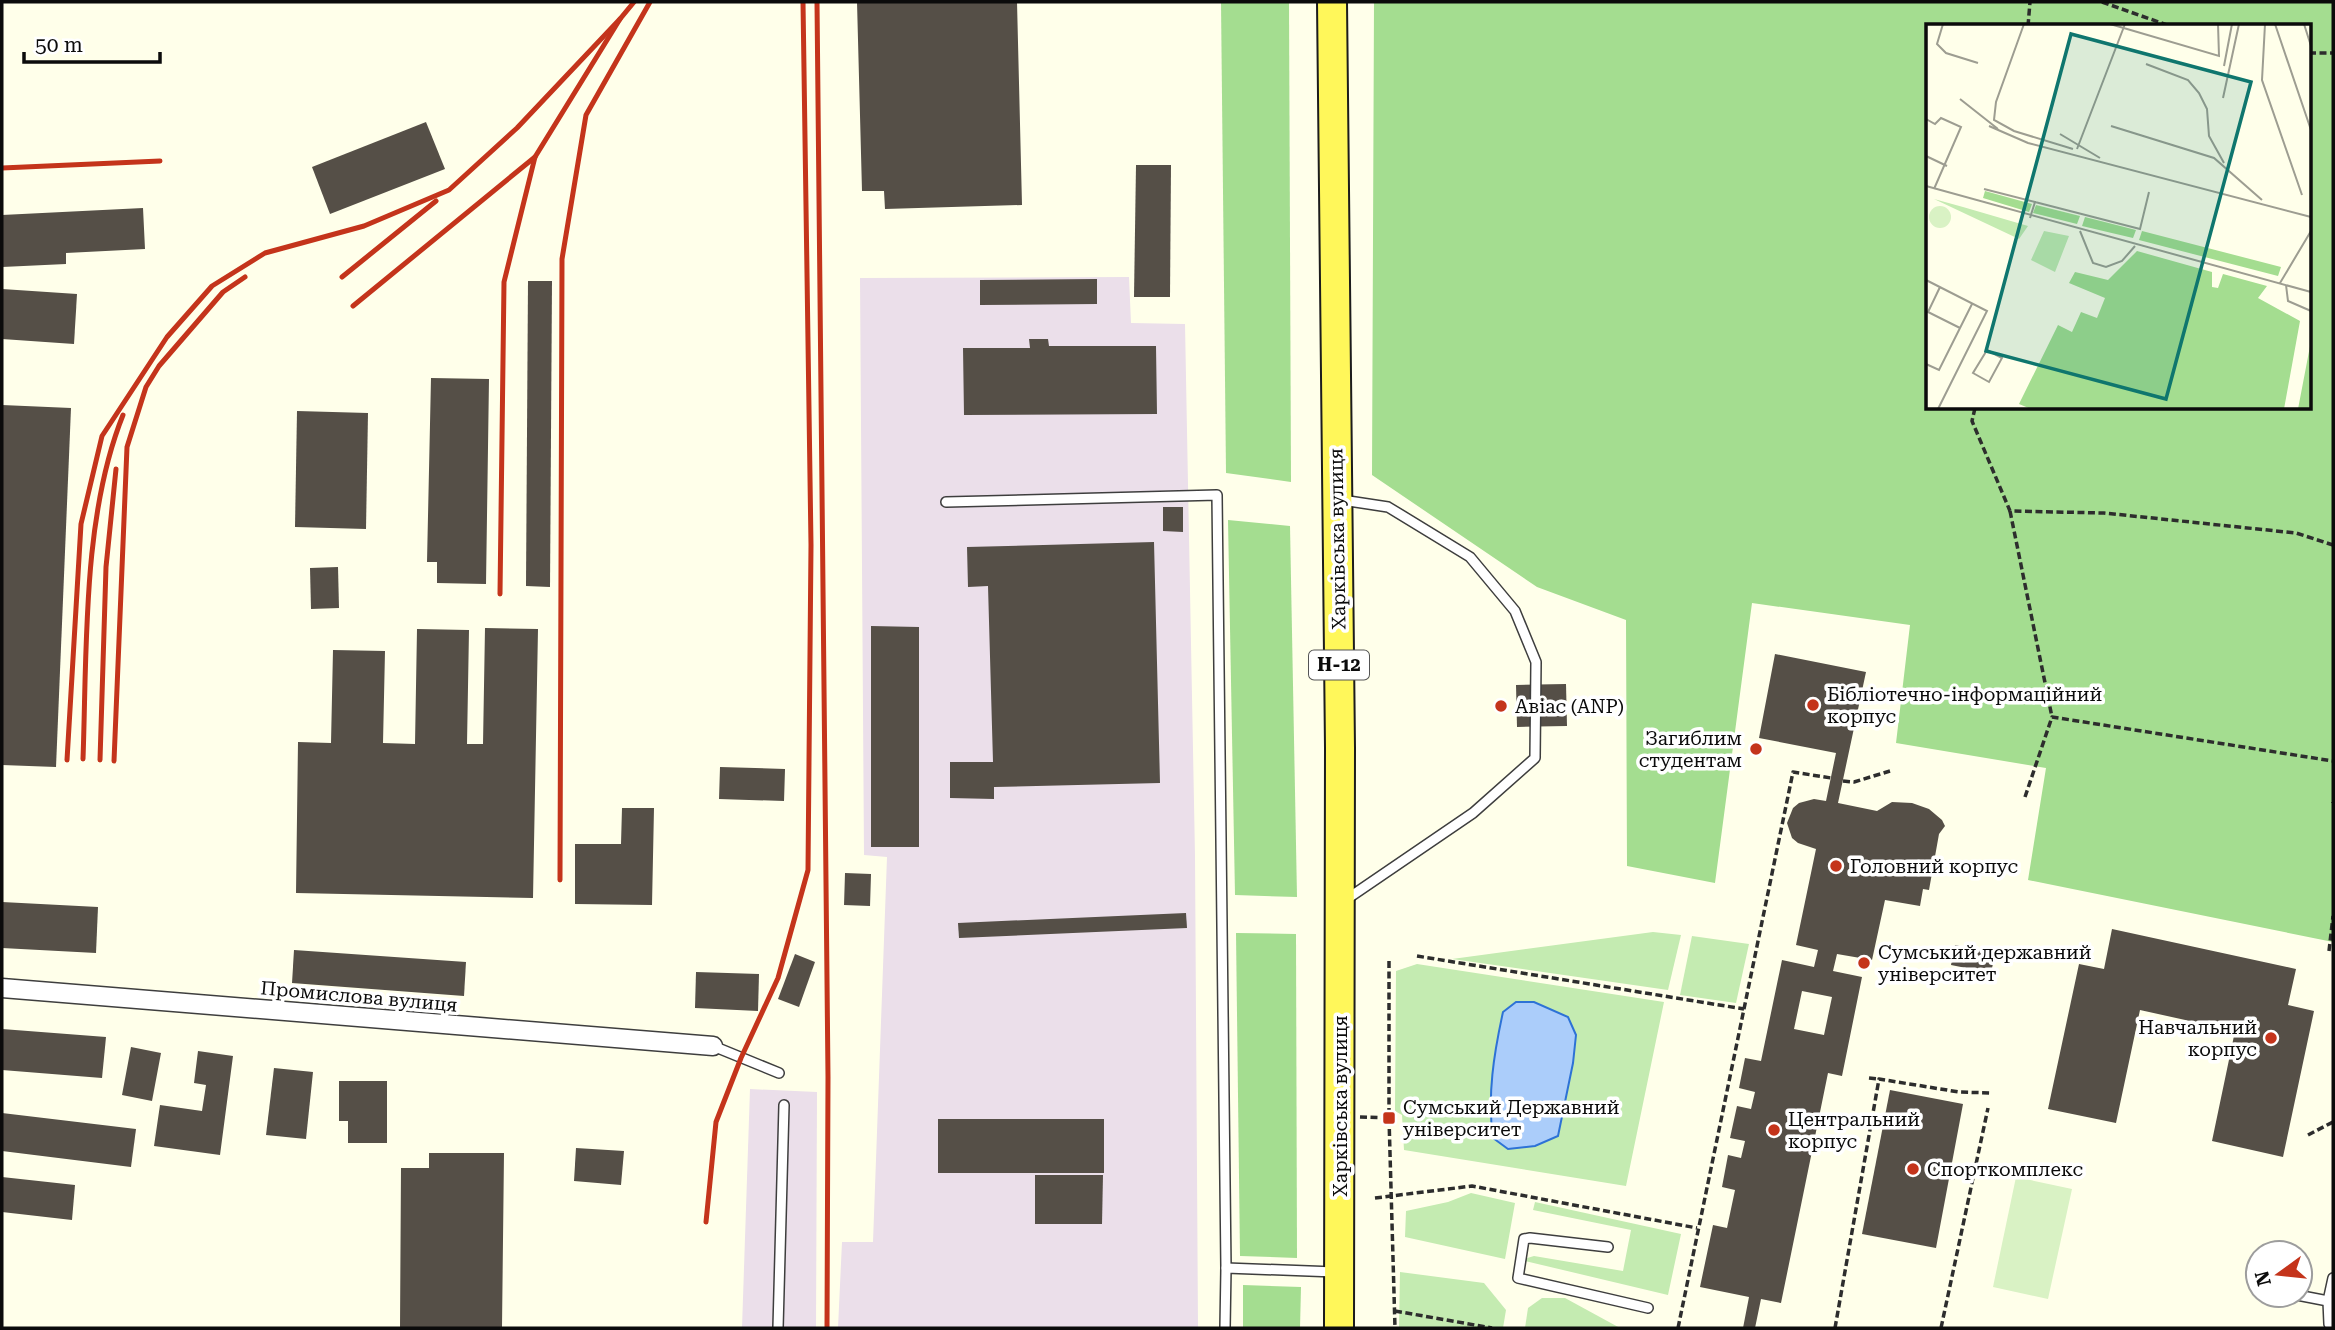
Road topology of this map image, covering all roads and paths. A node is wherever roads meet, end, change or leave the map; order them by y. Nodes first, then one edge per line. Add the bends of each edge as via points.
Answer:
1 (1332, 2) edge
2 (2030, 2) edge
3 (2102, 2) edge
4 (2028, 24) edge
5 (2164, 24) edge
6 (2310, 53) edge
7 (2333, 53) edge
8 (1975, 410) edge
9 (1337, 499) junction
10 (946, 502) dead end
11 (2010, 510) junction
12 (2333, 545) edge
13 (2052, 717) junction
14 (2333, 761) edge
15 (1890, 771) dead end
16 (1831, 778) dead end
17 (1843, 781) dead end
18 (2025, 797) dead end
19 (1340, 904) junction
20 (2333, 916) edge
21 (2329, 951) dead end
22 (1417, 956) dead end
23 (1389, 961) dead end
24 (2, 988) edge
25 (1744, 1009) junction
26 (713, 1045) joint
27 (779, 1073) dead end
28 (1870, 1078) dead end
29 (1879, 1079) junction
30 (1991, 1093) dead end
31 (784, 1105) dead end
32 (1988, 1108) dead end
33 (1341, 1116) junction
34 (1389, 1118) junction
35 (2333, 1122) edge
36 (2308, 1135) dead end
37 (1391, 1195) junction
38 (1375, 1198) dead end
39 (1697, 1228) junction
40 (1608, 1247) dead end
41 (1226, 1268) junction
42 (1340, 1272) junction
43 (2333, 1278) edge
44 (2314, 1298) edge
45 (2328, 1301) junction
46 (1648, 1308) dead end
47 (1395, 1311) junction
48 (778, 1328) edge
49 (1226, 1328) edge
50 (1339, 1328) edge
51 (1395, 1328) edge
52 (1492, 1328) edge
53 (1678, 1328) edge
54 (1835, 1328) edge
55 (1941, 1328) edge
56 (2332, 1328) edge

1 - 9 main road, Харківська вулиця / Н-12
2 - 4 path
3 - 5 path
6 - 7 path
8 - 11 path via 1972,421
9 - 19 main road, Харківська вулиця / Н-12
9 - 19 lane via 1388,507 1470,557 1515,611 1536,662 1535,758 1473,813
10 - 41 lane via 1217,495
11 - 12 path via 2104,513 2296,533
11 - 13 path
13 - 14 path
13 - 18 path
15 - 17 path
16 - 25 path via 1793,772
19 - 33 main road, Харківська вулиця / Н-12
20 - 21 path
22 - 25 path
23 - 34 path
24 - 26 street, Промислова вулиця
25 - 39 path
26 - 27 lane
28 - 29 path
29 - 30 path
29 - 54 path
31 - 48 lane
32 - 55 path
33 - 34 path
33 - 42 main road, Харківська вулиця / Н-12
34 - 37 path
35 - 36 path
37 - 38 path
37 - 39 path via 1472,1186
37 - 47 path
39 - 53 path
40 - 46 lane via 1528,1238 1522,1242 1518,1278
41 - 42 lane
41 - 49 lane
42 - 50 main road, Харківська вулиця / Н-12
43 - 45 lane
44 - 45 lane
45 - 56 lane
47 - 51 path
47 - 52 path

